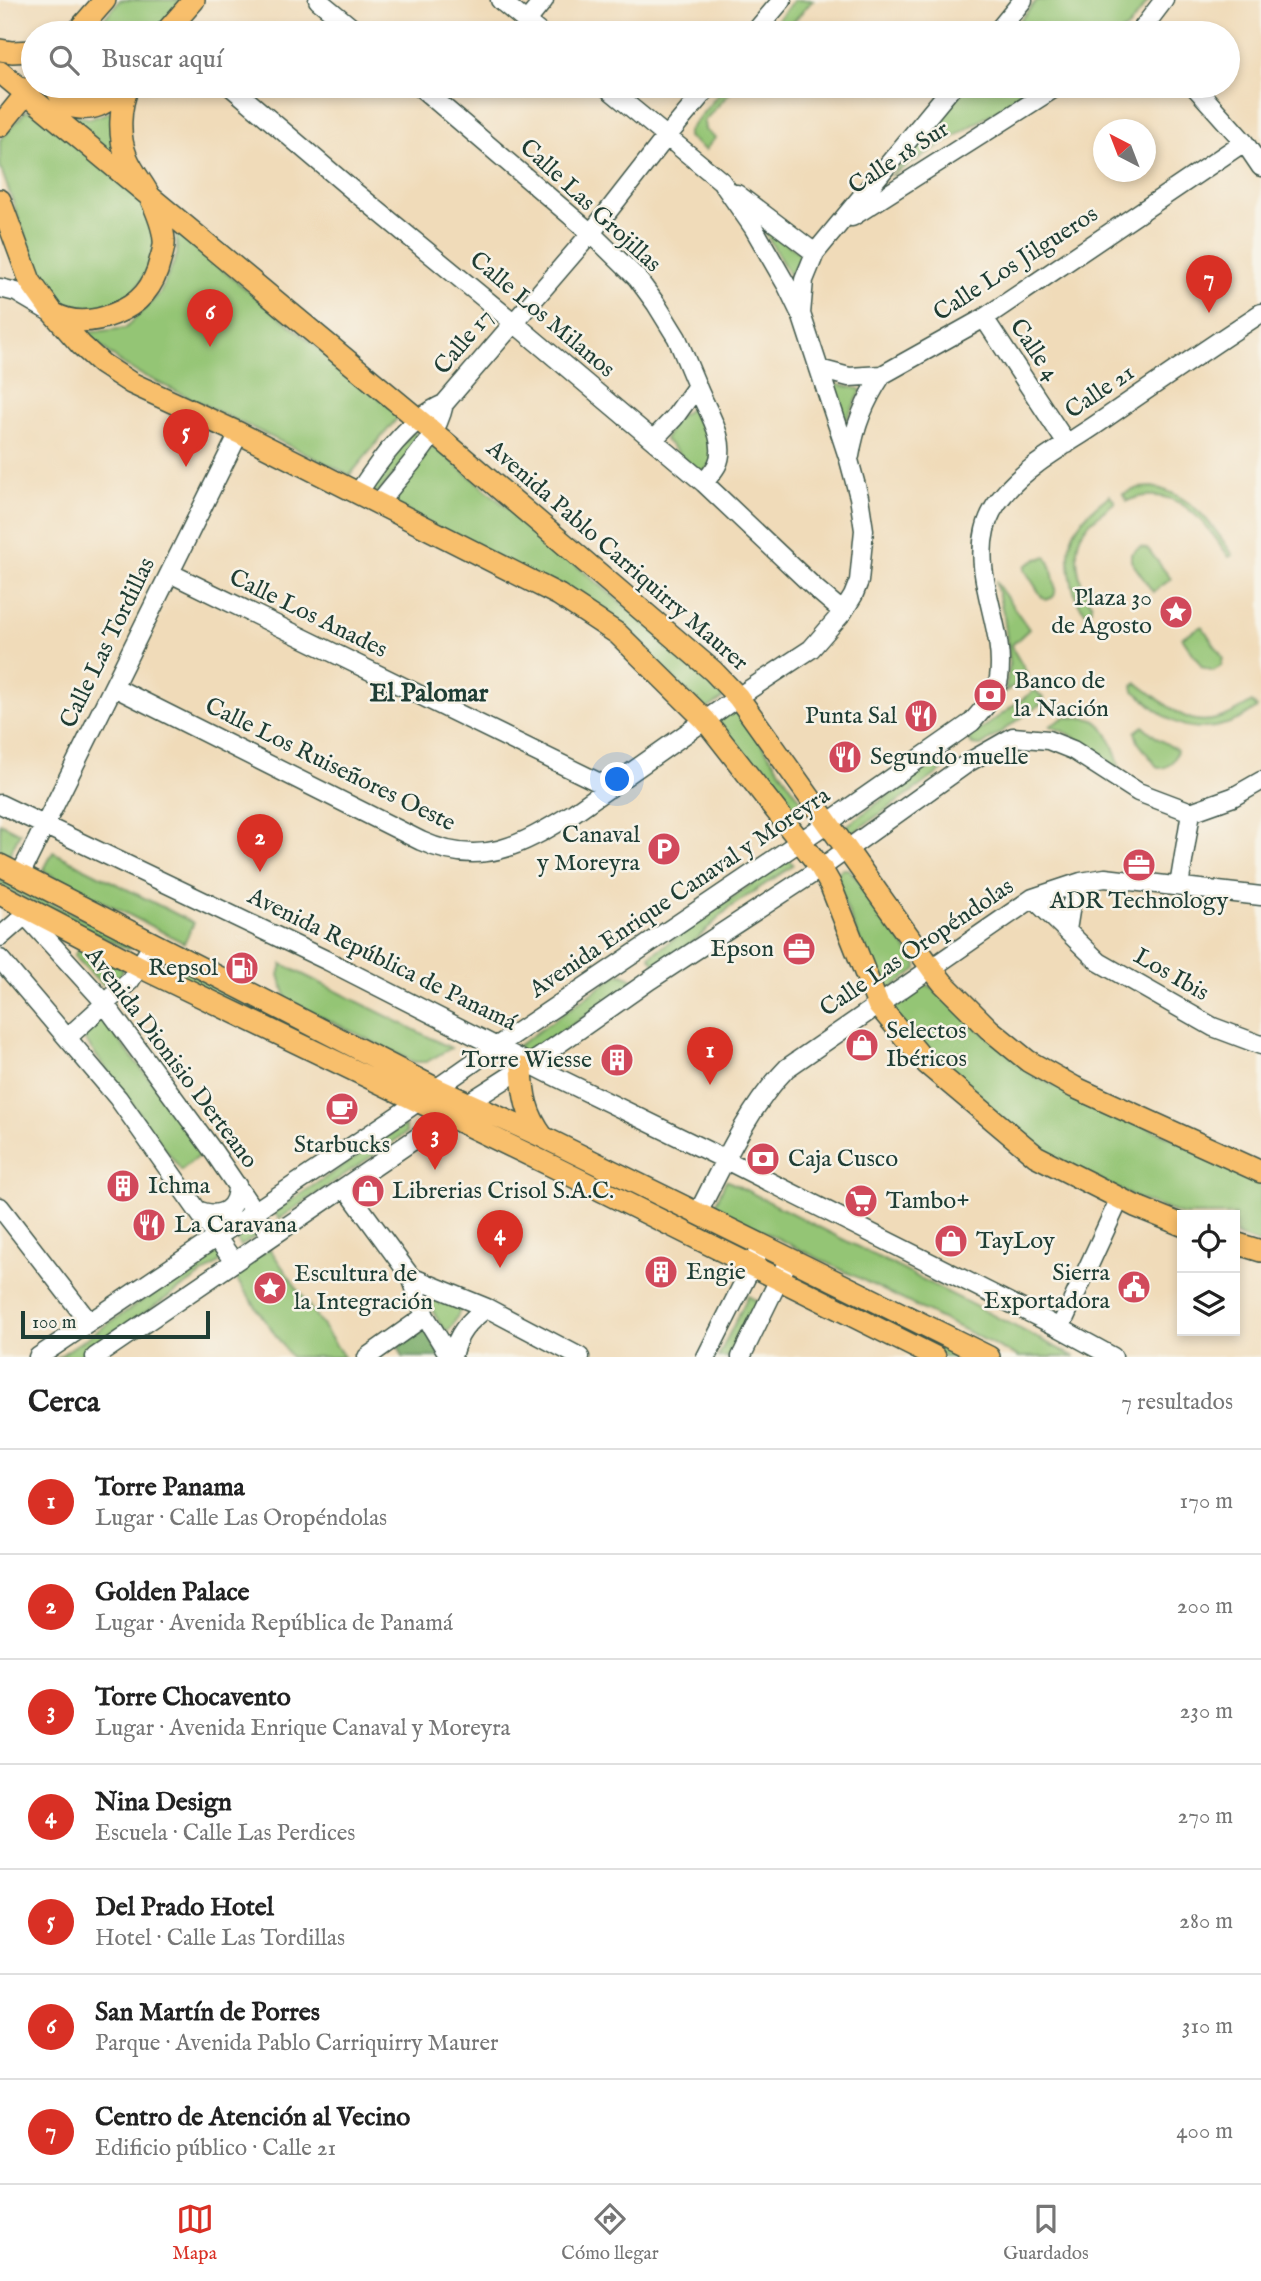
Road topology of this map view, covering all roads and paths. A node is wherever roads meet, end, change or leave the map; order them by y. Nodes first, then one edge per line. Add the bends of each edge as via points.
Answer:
1 (105, 0) edge
2 (194, 0) edge
3 (318, 0) edge
4 (500, 0) edge
5 (544, 0) edge
6 (782, 0) edge
7 (1023, 0) edge
8 (1164, 0) edge
9 (87, 21) edge
10 (177, 21) edge
11 (343, 21) edge
12 (525, 21) edge
13 (527, 21) edge
14 (764, 21) edge
15 (1006, 21) edge
16 (1148, 21) edge
17 (0, 50) edge
18 (21, 52) edge
19 (0, 72) edge
20 (21, 85) edge
21 (23, 98) edge
22 (39, 98) edge
23 (62, 98) edge
24 (111, 98) edge
25 (124, 98) edge
26 (244, 98) edge
27 (433, 98) edge
28 (620, 98) edge
29 (699, 98) edge
30 (943, 98) edge
31 (1039, 98) edge
32 (1205, 98) edge
33 (0, 126) edge
34 (667, 136) junction
35 (1244, 142) junction
36 (1261, 167) edge
37 (721, 181) junction
38 (150, 196) junction
39 (0, 200) edge
40 (838, 226) junction
41 (591, 233) junction
42 (815, 253) junction
43 (0, 288) edge
44 (53, 313) junction
45 (1261, 313) edge
46 (802, 317) junction
47 (984, 318) junction
48 (513, 322) junction
49 (819, 369) junction
50 (882, 375) junction
51 (697, 386) junction
52 (426, 425) junction
53 (239, 433) junction
54 (653, 440) junction
55 (1067, 444) junction
56 (849, 460) junction
57 (704, 483) junction
58 (358, 493) junction
59 (379, 503) junction
60 (985, 530) joint
61 (170, 573) junction
62 (859, 581) junction
63 (816, 589) junction
64 (844, 612) junction
65 (114, 687) junction
66 (738, 697) junction
67 (705, 720) junction
68 (951, 738) junction
69 (969, 762) junction
70 (576, 772) junction
71 (1261, 781) edge
72 (610, 788) junction
73 (0, 804) edge
74 (1191, 812) junction
75 (572, 814) junction
76 (830, 822) junction
77 (45, 826) junction
78 (801, 842) junction
79 (847, 850) junction
80 (0, 865) edge
81 (821, 868) junction
82 (20, 875) junction
83 (1080, 882) junction
84 (1180, 886) junction
85 (1258, 893) edge
86 (0, 894) edge
87 (1033, 898) junction
88 (28, 912) junction
89 (1067, 930) junction
90 (0, 937) edge
91 (153, 944) junction
92 (632, 955) junction
93 (0, 958) edge
94 (140, 967) junction
95 (932, 969) junction
96 (650, 980) junction
97 (106, 1004) junction
98 (878, 1004) junction
99 (68, 1037) junction
100 (1261, 1045) edge
101 (497, 1046) junction
102 (526, 1065) junction
103 (437, 1089) junction
104 (418, 1102) junction
105 (468, 1103) junction
106 (449, 1116) junction
107 (542, 1137) junction
108 (726, 1160) junction
109 (1261, 1172) edge
110 (237, 1185) junction
111 (345, 1187) junction
112 (1120, 1198) junction
113 (0, 1207) edge
114 (197, 1210) junction
115 (255, 1211) junction
116 (698, 1213) junction
117 (1177, 1222) edge
118 (271, 1236) junction
119 (216, 1238) junction
120 (762, 1244) junction
121 (1240, 1245) edge
122 (1261, 1251) edge
123 (789, 1259) junction
124 (234, 1262) junction
125 (752, 1267) junction
126 (411, 1277) junction
127 (779, 1280) junction
128 (487, 1308) junction
129 (425, 1315) junction
130 (89, 1322) junction
131 (1060, 1328) junction
132 (38, 1357) edge
133 (95, 1357) edge
134 (367, 1357) edge
135 (451, 1357) edge
136 (580, 1357) edge
137 (706, 1357) edge
138 (741, 1357) edge
139 (935, 1357) edge
140 (989, 1357) edge
141 (1113, 1357) edge

1 - 9 main road
2 - 10 main road
3 - 11 street
4 - 12 street
5 - 13 street
6 - 14 street
7 - 15 street
8 - 16 street
17 - 18 main road
19 - 20 main road, Avenida Pablo Carriquirry Maurer
21 - 33 main road
22 - 38 main road, Avenida Pablo Carriquirry Maurer
23 - 24 main road via 66,105 90,109
25 - 38 main road via 124,148
26 - 48 street, Calle Los Milanos
27 - 41 street, Calle Las Grojillas
28 - 34 street
29 - 34 street, Calle 17
30 - 40 street
31 - 40 street, Calle 18 Sur
32 - 35 street
34 - 37 street
34 - 41 street, Calle 17
35 - 36 street
35 - 47 street, Calle Los Jilgueros
37 - 42 street
37 - 46 street via 753,227
38 - 44 main road via 165,242 157,274 144,296 103,318 65,320
38 - 52 main road, Avenida Pablo Carriquirry Maurer
39 - 44 main road via 30,281
40 - 42 street
41 - 48 street, Calle 17
41 - 51 street, Calle Las Grojillas via 637,278 656,304 677,338
42 - 46 street via 804,280
43 - 44 street
44 - 53 main road via 86,350 131,383
45 - 55 street, Calle 21
46 - 49 street
47 - 50 street, Calle Los Jilgueros
47 - 55 street, Calle 4
48 - 52 street, Calle 17 via 444,404 432,409
48 - 54 street, Calle Los Milanos
49 - 50 street, Calle Los Jilgueros via 849,377
49 - 56 street
50 - 56 street via 867,398
51 - 54 street
51 - 57 street, Calle Las Grojillas via 721,451
52 - 58 street, Calle 17 via 390,452
52 - 59 street, Calle 17 via 426,444
52 - 66 main road, Avenida Pablo Carriquirry Maurer
53 - 58 main road
53 - 61 street, Calle Las Tordillas
54 - 57 street, Calle Los Milanos
55 - 60 street, Calle 21 via 1005,492
56 - 62 street via 864,530
57 - 63 street, Calle Los Milanos
58 - 59 main road
59 - 67 main road via 559,595 608,627
60 - 68 street, Avenida Enrique Canaval y Moreyra via 984,573 999,679 987,705
61 - 65 street, Calle Las Tordillas
61 - 70 street, Calle Los Anades
62 - 63 street via 841,590
62 - 64 street, Calle Los Ruiseñores Oeste
63 - 64 street, Calle Los Milanos
64 - 66 street, Calle Los Ruiseñores Oeste via 811,649
65 - 75 street, Calle Los Ruiseñores Oeste via 441,850 503,851
65 - 77 street, Calle Las Tordillas
66 - 67 street, Calle Los Ruiseñores Oeste
66 - 76 main road, Avenida Pablo Carriquirry Maurer
67 - 72 street, Calle Los Ruiseñores Oeste
67 - 78 main road
68 - 69 street
68 - 76 street, Avenida Enrique Canaval y Moreyra
69 - 74 street via 1013,737 1048,740 1073,750 1138,792
69 - 79 street
70 - 72 street, Calle Los Anades
70 - 75 street via 580,784
71 - 74 street
72 - 75 street, Calle Los Ruiseñores Oeste
73 - 77 street, Avenida República de Panamá
74 - 84 street
76 - 78 street, Avenida Enrique Canaval y Moreyra
76 - 79 main road, Avenida Pablo Carriquirry Maurer
77 - 82 street, Calle Las Tordillas
77 - 101 street, Avenida República de Panamá
78 - 81 main road
78 - 92 street, Avenida Enrique Canaval y Moreyra
79 - 81 street
79 - 95 main road, Avenida Pablo Carriquirry Maurer
80 - 82 main road
81 - 96 street
81 - 98 main road
82 - 91 main road
83 - 84 street, Calle Las Oropéndolas via 1119,878
83 - 87 street, Calle Las Oropéndolas
83 - 89 street
84 - 85 street, Calle Las Oropéndolas
86 - 88 main road
87 - 89 street, Los Ibis
87 - 95 street, Calle Las Oropéndolas
88 - 90 street
88 - 94 main road
88 - 97 street, Avenida Dionisio Derteano
89 - 100 street, Los Ibis via 1099,962 1213,1027
91 - 94 street
91 - 103 main road
92 - 96 street
92 - 101 street, Avenida Enrique Canaval y Moreyra
93 - 99 street
94 - 97 street
94 - 104 main road
95 - 98 street, Calle Las Oropéndolas
95 - 109 main road, Avenida Pablo Carriquirry Maurer via 1028,1061 1074,1087
96 - 102 street
97 - 99 street
97 - 110 street, Avenida Dionisio Derteano
98 - 108 street, Calle Las Oropéndolas via 787,1068 770,1086
98 - 112 main road via 927,1064 1036,1156
99 - 114 street via 118,1097
101 - 102 street, Avenida República de Panamá
101 - 103 street, Avenida Enrique Canaval y Moreyra
102 - 105 street
102 - 107 main road via 527,1109
102 - 108 street, Avenida República de Panamá
103 - 104 street, Avenida Enrique Canaval y Moreyra
103 - 105 main road
104 - 106 main road
104 - 115 street, Avenida Enrique Canaval y Moreyra
105 - 106 street
105 - 107 main road
106 - 111 street
106 - 125 main road
107 - 116 main road
108 - 116 street, Calle Las Oropéndolas
108 - 131 street, Avenida República de Panamá
110 - 114 street via 237,1195 226,1211
110 - 115 street, Avenida Dionisio Derteano
111 - 118 street
111 - 126 street
112 - 117 main road
112 - 131 street
113 - 130 street
114 - 119 street
115 - 118 street, Avenida Dionisio Derteano
115 - 119 street, Avenida Enrique Canaval y Moreyra
116 - 120 main road
118 - 124 street
119 - 124 street
119 - 130 street, Avenida Enrique Canaval y Moreyra
120 - 123 main road
120 - 125 street
121 - 122 main road
123 - 127 street
123 - 140 main road
124 - 133 street
125 - 127 main road
125 - 137 street
126 - 128 street
126 - 129 street
127 - 138 street
127 - 139 main road
128 - 135 street via 463,1329
128 - 136 street
129 - 134 street
129 - 135 street
130 - 132 street, Avenida Enrique Canaval y Moreyra
131 - 141 street, Avenida República de Panamá

